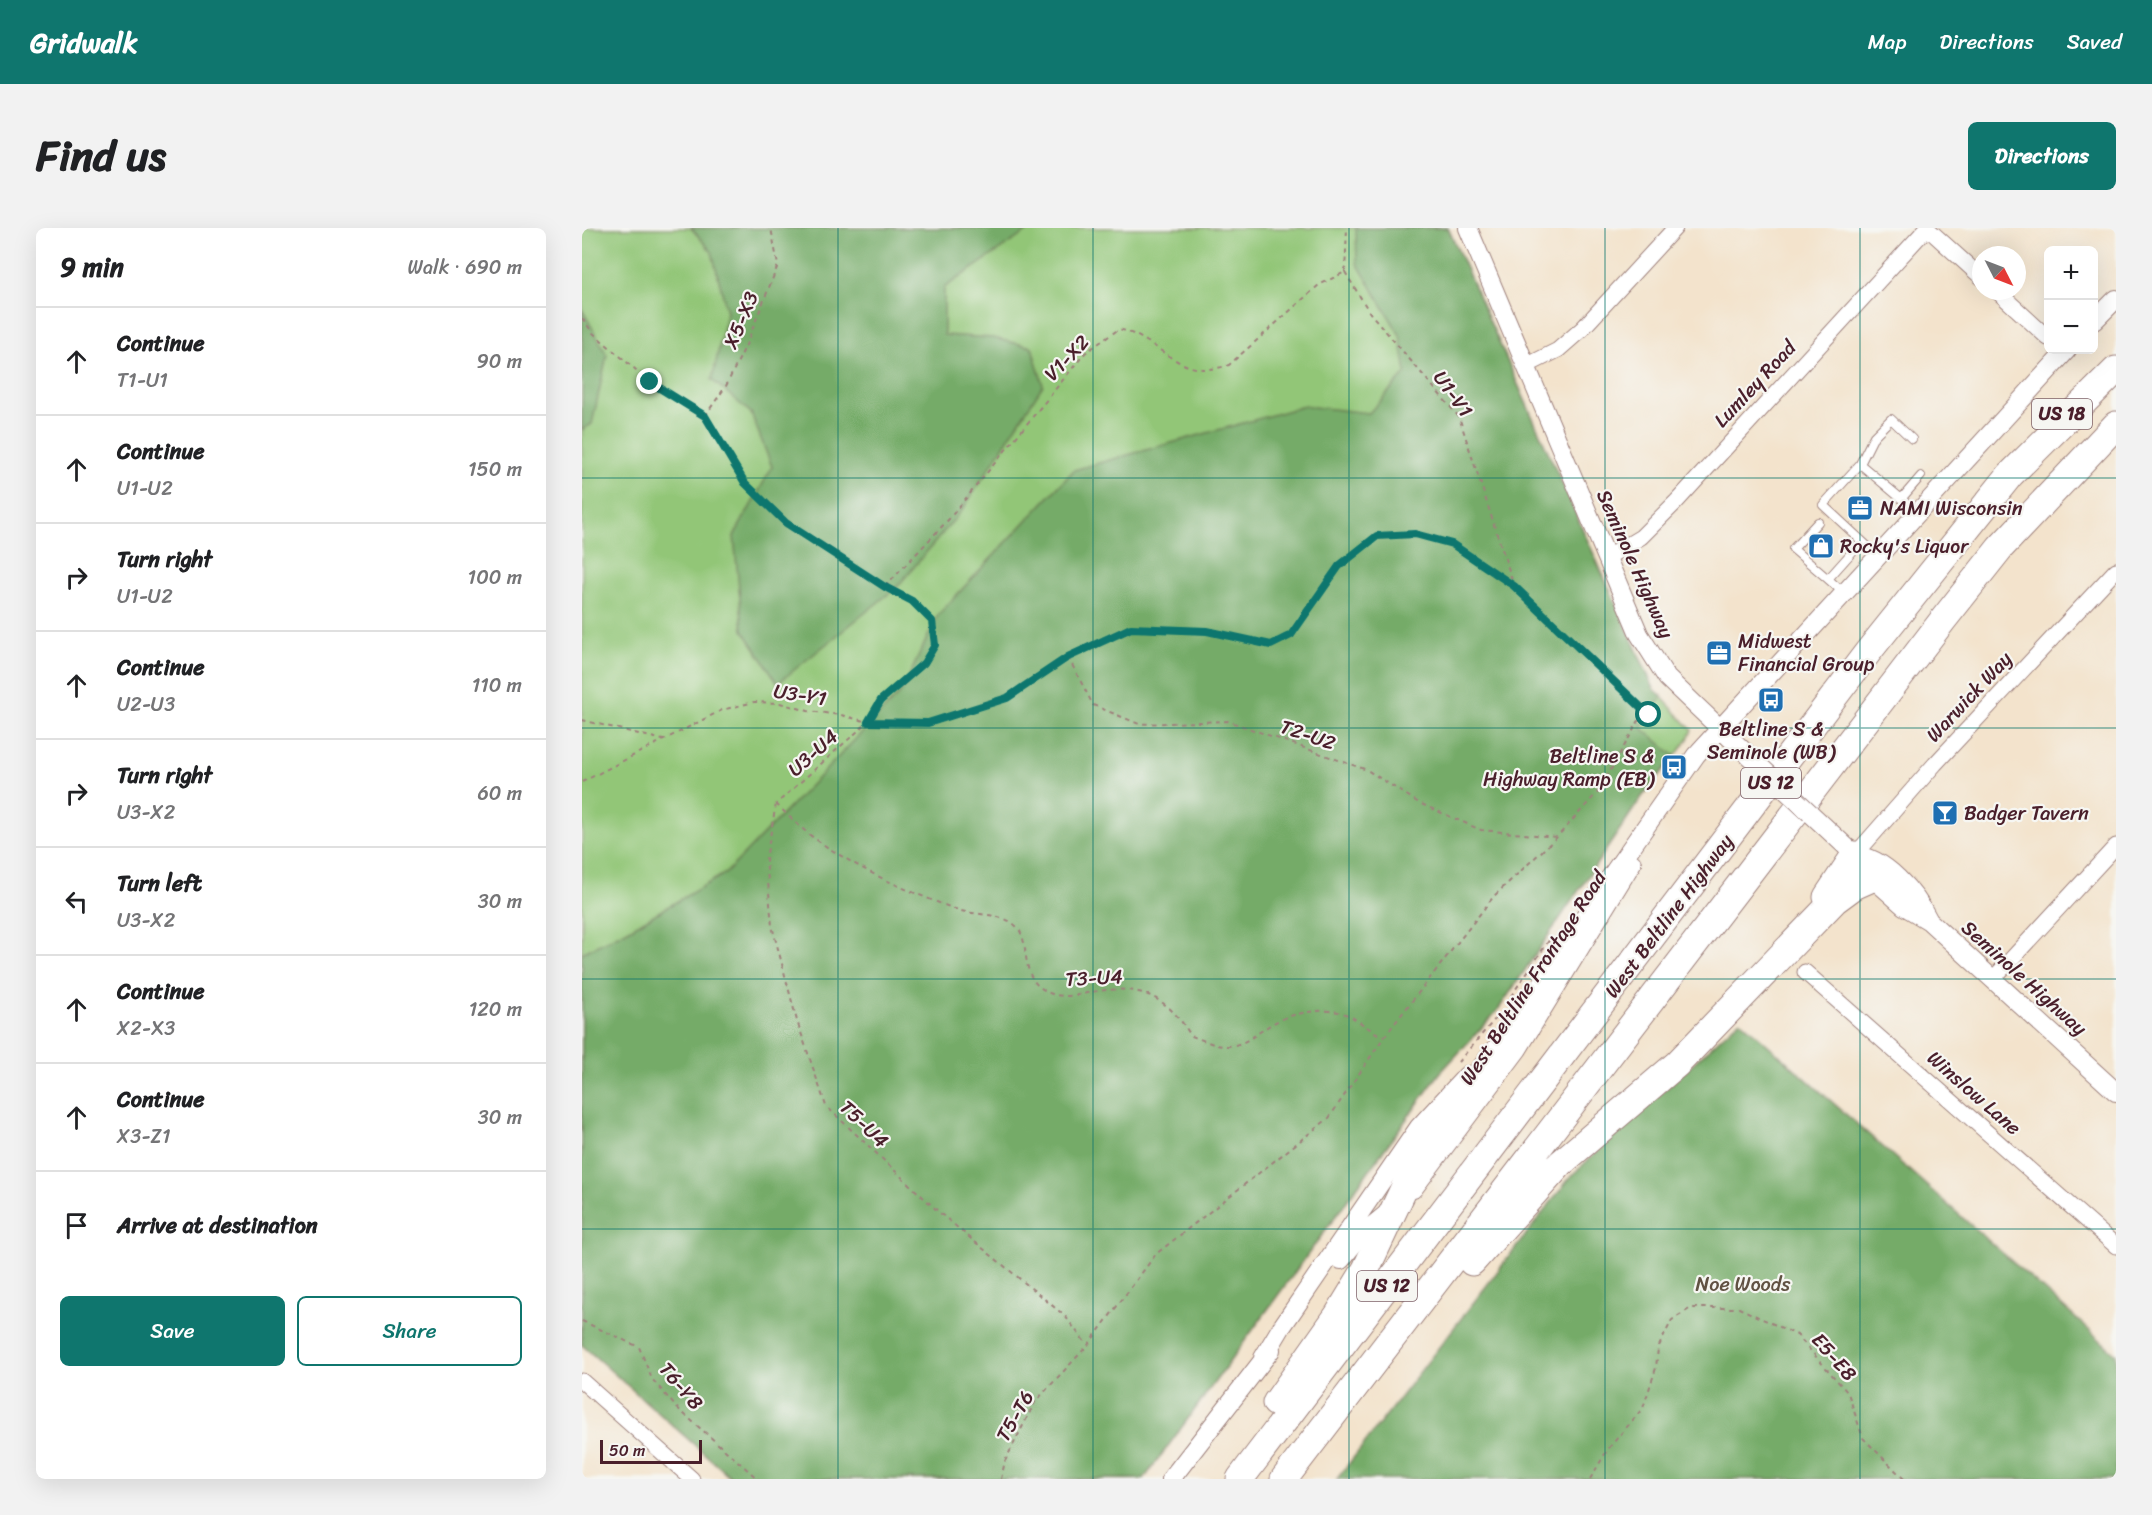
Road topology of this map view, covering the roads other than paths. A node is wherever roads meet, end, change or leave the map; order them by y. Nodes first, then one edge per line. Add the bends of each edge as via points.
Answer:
1 (1468, 228) edge
2 (1675, 228) edge
3 (1927, 228) edge
4 (1972, 269) edge
5 (2116, 299) edge
6 (2007, 300) edge
7 (2098, 317) edge
8 (2044, 333) edge
9 (2060, 354) edge
10 (2116, 354) edge
11 (1526, 366) junction
12 (2116, 370) edge
13 (2116, 425) edge
14 (1912, 439) dead end
15 (2116, 444) edge
16 (1860, 464) junction
17 (1921, 476) dead end
18 (2010, 476) junction
19 (1902, 498) junction
20 (1918, 513) junction
21 (1818, 522) dead end
22 (1862, 541) junction
23 (2000, 548) junction
24 (1879, 556) junction
25 (1606, 558) junction
26 (2116, 570) edge
27 (1828, 579) junction
28 (1845, 594) junction
29 (1720, 728) junction
30 (1642, 833) junction
31 (2116, 846) edge
32 (1856, 855) junction
33 (1872, 878) junction
34 (1929, 921) junction
35 (1779, 956) junction
36 (1805, 972) dead end
37 (1992, 980) junction
38 (1516, 1008) junction
39 (2116, 1092) edge
40 (1396, 1206) junction
41 (2116, 1246) edge
42 (1263, 1358) junction
43 (582, 1381) edge
44 (692, 1479) edge
45 (1171, 1479) edge
46 (1222, 1479) edge
47 (1240, 1479) edge
48 (1286, 1479) edge

1 - 11 street, Seminole Highway
2 - 11 street via 1581,329 1558,350
3 - 4 street
3 - 25 street, Lumley Road via 1677,501 1641,537
5 - 7 street
6 - 8 street
9 - 20 street, West Beltline Frontage Road
10 - 18 highway, US 18
11 - 25 street, Seminole Highway
12 - 18 highway, West Beltline Highway / US 12
13 - 23 highway, West Beltline Highway / US 12
14 - 16 lane via 1891,419 1874,436
15 - 23 highway, US 18
16 - 19 lane
16 - 22 lane via 1823,505
17 - 19 lane
18 - 47 highway, West Beltline Highway / US 12 via 1868,652
19 - 20 lane
20 - 24 street, West Beltline Frontage Road
21 - 27 lane via 1793,549
22 - 24 lane
22 - 27 lane
23 - 48 highway, West Beltline Highway / US 12
24 - 28 street, West Beltline Frontage Road
25 - 29 street, Seminole Highway via 1638,634 1653,659 1667,678
26 - 32 street, Warwick Way
27 - 28 lane
28 - 29 street, West Beltline Frontage Road
29 - 30 street, West Beltline Frontage Road via 1695,755
29 - 32 street, Seminole Highway, bridge
30 - 38 street, West Beltline Frontage Road
30 - 40 street, West Beltline Frontage Road via 1628,873 1518,1049 1427,1171
31 - 37 street
32 - 33 street, Seminole Highway
32 - 34 street, Seminole Highway via 1871,857 1879,863 1915,898
32 - 35 highway via 1840,881
33 - 34 street, Seminole Highway via 1904,906
33 - 35 highway via 1845,891
34 - 37 street, Seminole Highway
35 - 48 highway via 1677,1064 1595,1132 1534,1190
36 - 41 street, Winslow Lane
37 - 39 street, Seminole Highway
38 - 40 highway via 1499,1052 1430,1139
38 - 42 street, West Beltline Frontage Road via 1503,1039 1419,1127
40 - 42 street, West Beltline Frontage Road via 1361,1234
40 - 46 highway via 1366,1269 1338,1315
42 - 45 street, West Beltline Frontage Road
43 - 44 street

